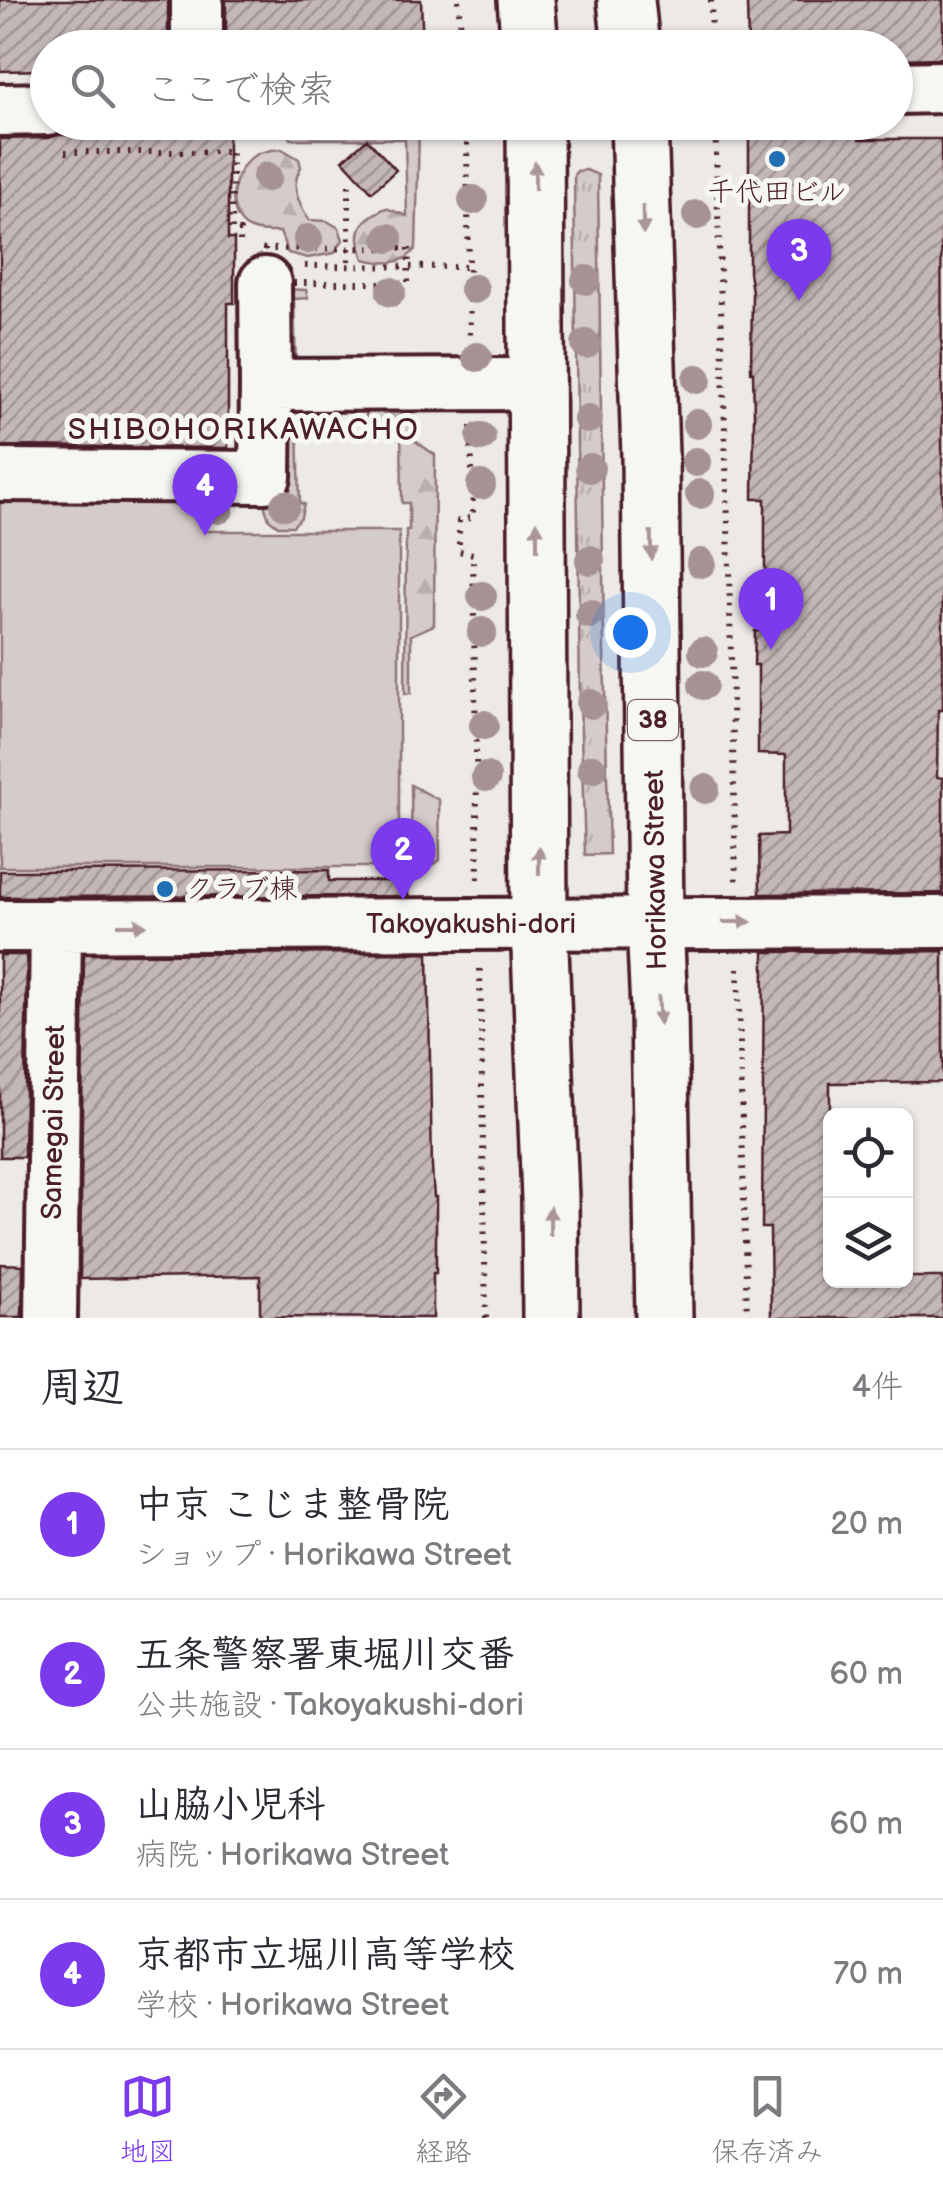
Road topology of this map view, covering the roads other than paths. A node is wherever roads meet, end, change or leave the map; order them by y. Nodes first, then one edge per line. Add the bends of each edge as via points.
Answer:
1 (197, 0) edge
2 (526, 0) edge
3 (626, 0) edge
4 (197, 30) edge
5 (528, 30) edge
6 (629, 30) edge
7 (943, 87) edge
8 (913, 88) edge
9 (0, 110) edge
10 (30, 121) edge
11 (536, 140) edge
12 (640, 140) edge
13 (268, 270) road end
14 (536, 384) junction
15 (266, 385) junction
16 (0, 475) edge
17 (943, 922) edge
18 (540, 923) junction
19 (655, 923) junction
20 (56, 925) junction
21 (0, 926) edge
22 (52, 1318) edge
23 (552, 1318) edge
24 (664, 1318) edge

1 - 4 street
2 - 5 main road
3 - 6 main road
7 - 8 street
9 - 10 street
14 -> 11 main road
12 -> 19 main road, Horikawa Street / 38
13 - 15 street
14 - 15 street
18 -> 14 main road
15 - 16 street via 266,477
19 -> 17 street, Takoyakushi-dori
18 - 19 street, Takoyakushi-dori
20 -> 18 street, Takoyakushi-dori
23 -> 18 main road
19 -> 24 main road, Horikawa Street / 38
20 - 21 street, Takoyakushi-dori
20 - 22 street, Samegai Street

